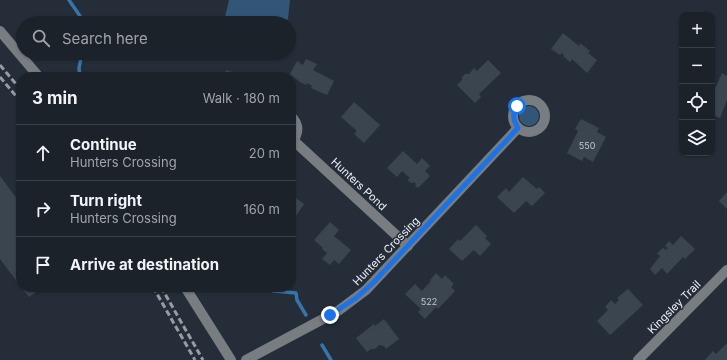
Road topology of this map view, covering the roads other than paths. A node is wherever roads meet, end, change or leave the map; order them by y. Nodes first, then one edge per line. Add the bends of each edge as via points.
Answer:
1 (0, 31) edge
2 (16, 50) edge
3 (25, 60) edge
4 (35, 72) edge
5 (296, 122) edge
6 (518, 128) dead end
7 (296, 136) edge
8 (296, 145) edge
9 (408, 246) junction
10 (727, 270) edge
11 (188, 292) edge
12 (231, 360) edge
13 (246, 360) edge
14 (638, 360) edge

1 - 2 street
3 - 4 street
5 - 7 street, Hunters Pond
6 - 9 street, Hunters Crossing
8 - 9 street, Hunters Pond
9 - 13 street, Hunters Crossing via 366,290 345,306
10 - 14 street, Kingsley Trail
11 - 12 street

